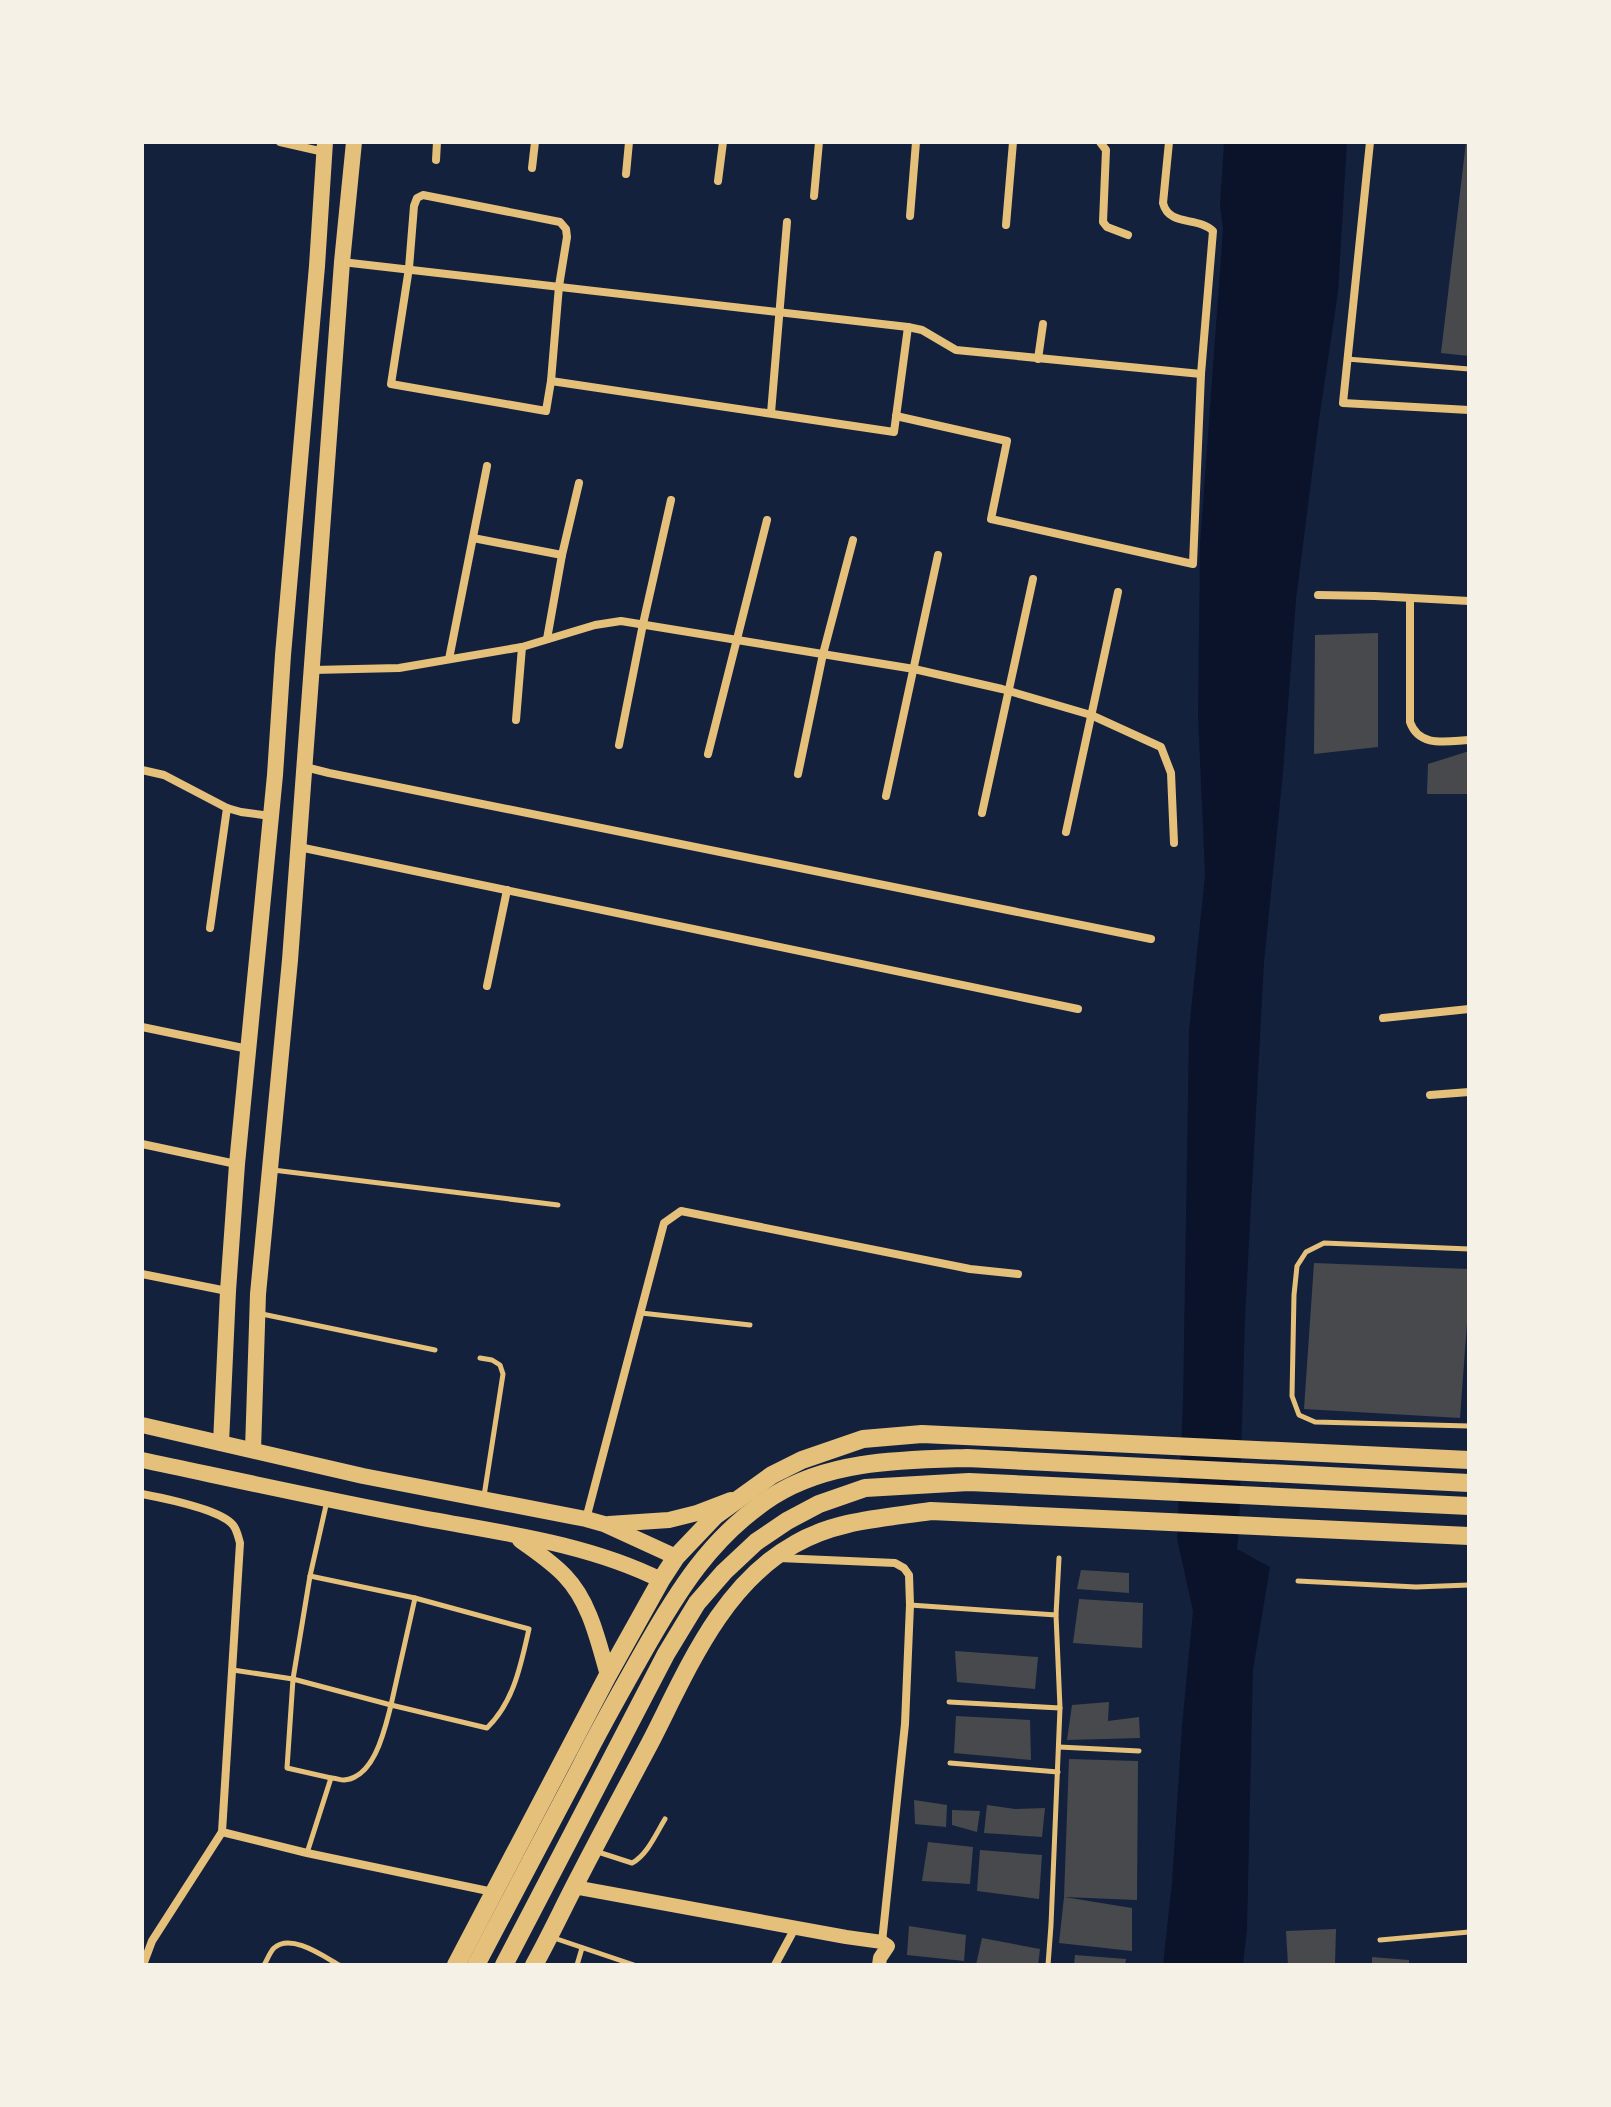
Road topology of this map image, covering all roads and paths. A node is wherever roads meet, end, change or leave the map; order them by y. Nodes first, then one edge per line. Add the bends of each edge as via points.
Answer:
1 (280, 142) edge
2 (354, 142) edge
3 (437, 142) edge
4 (535, 142) edge
5 (629, 142) edge
6 (723, 142) edge
7 (819, 142) edge
8 (916, 142) edge
9 (1013, 142) edge
10 (1100, 142) edge
11 (1169, 142) edge
12 (1370, 142) edge
13 (324, 147) edge
14 (436, 160) dead end
15 (532, 168) dead end
16 (626, 174) dead end
17 (718, 181) dead end
18 (814, 196) dead end
19 (910, 216) dead end
20 (787, 222) dead end
21 (1006, 225) dead end
22 (1128, 235) dead end
23 (342, 262) junction
24 (409, 268) junction
25 (559, 286) junction
26 (778, 312) junction
27 (1043, 324) dead end
28 (908, 327) junction
29 (1038, 359) junction
30 (1347, 359) junction
31 (1469, 369) edge
32 (1201, 374) junction
33 (551, 381) junction
34 (1469, 410) edge
35 (771, 413) junction
36 (896, 416) junction
37 (487, 466) dead end
38 (579, 483) dead end
39 (671, 500) dead end
40 (767, 520) dead end
41 (473, 538) junction
42 (853, 540) dead end
43 (562, 555) junction
44 (938, 555) dead end
45 (1033, 579) dead end
46 (1118, 592) dead end
47 (1318, 595) dead end
48 (1410, 598) junction
49 (1469, 601) edge
50 (643, 624) junction
51 (547, 639) junction
52 (738, 640) junction
53 (522, 647) junction
54 (823, 654) junction
55 (449, 659) junction
56 (914, 669) junction
57 (313, 670) junction
58 (1009, 691) junction
59 (1091, 715) junction
60 (516, 720) dead end
61 (1469, 740) edge
62 (619, 745) dead end
63 (708, 754) dead end
64 (305, 767) junction
65 (142, 770) edge
66 (798, 774) dead end
67 (886, 796) dead end
68 (227, 808) junction
69 (982, 813) dead end
70 (270, 816) junction
71 (1066, 832) dead end
72 (1174, 843) dead end
73 (299, 847) junction
74 (507, 890) junction
75 (210, 928) dead end
76 (1151, 939) dead end
77 (487, 986) dead end
78 (1078, 1009) dead end
79 (1469, 1009) edge
80 (1383, 1018) dead end
81 (142, 1027) edge
82 (248, 1049) junction
83 (1469, 1092) edge
84 (1430, 1095) dead end
85 (142, 1144) edge
86 (237, 1164) junction
87 (270, 1170) junction
88 (558, 1205) dead end
89 (1469, 1249) edge
90 (142, 1274) edge
91 (1018, 1274) dead end
92 (228, 1291) junction
93 (258, 1294) junction
94 (257, 1313) junction
95 (641, 1313) junction
96 (750, 1325) dead end
97 (435, 1350) dead end
98 (480, 1358) dead end
99 (142, 1425) edge
100 (1469, 1426) edge
101 (221, 1443) junction
102 (253, 1450) junction
103 (142, 1460) edge
104 (1469, 1460) edge
105 (1469, 1483) edge
106 (142, 1494) edge
107 (743, 1495) junction
108 (327, 1500) junction
109 (483, 1501) junction
110 (1469, 1506) edge
111 (586, 1519) junction
112 (604, 1524) junction
113 (515, 1536) junction
114 (1469, 1536) edge
115 (676, 1557) junction
116 (774, 1558) junction
117 (1059, 1558) dead end
118 (310, 1576) junction
119 (661, 1580) junction
120 (1298, 1581) dead end
121 (1469, 1585) edge
122 (733, 1597) junction
123 (415, 1598) junction
124 (910, 1605) junction
125 (1056, 1615) junction
126 (717, 1620) junction
127 (233, 1670) junction
128 (608, 1675) junction
129 (293, 1679) junction
130 (949, 1702) dead end
131 (391, 1705) junction
132 (1060, 1708) junction
133 (1059, 1747) junction
134 (1139, 1751) dead end
135 (950, 1763) dead end
136 (1058, 1772) junction
137 (331, 1778) junction
138 (665, 1819) dead end
139 (222, 1828) junction
140 (593, 1851) junction
141 (307, 1853) junction
142 (574, 1887) junction
143 (495, 1892) junction
144 (795, 1928) junction
145 (1469, 1932) edge
146 (550, 1937) junction
147 (1380, 1940) dead end
148 (882, 1942) junction
149 (582, 1948) junction
150 (143, 1965) edge
151 (264, 1965) edge
152 (339, 1965) edge
153 (456, 1965) edge
154 (476, 1965) edge
155 (504, 1965) edge
156 (534, 1965) edge
157 (577, 1965) edge
158 (634, 1965) edge
159 (775, 1965) edge
160 (879, 1965) edge
161 (1048, 1965) edge

1 - 13 street
2 - 23 main road
3 - 14 street
4 - 15 street
5 - 16 street
6 - 17 street
7 - 18 street
8 - 19 street
9 - 21 street
10 - 22 street via 1106,150 1103,222
11 - 32 street via 1165,212 1213,231
12 - 30 street
13 - 70 main road
20 - 26 street
23 - 24 street
23 - 57 main road
24 - 25 street
24 - 25 street via 414,206 423,195 560,222 567,237
24 - 33 street via 391,384 546,411
25 - 26 street
25 - 33 street
26 - 28 street
26 - 35 street
27 - 29 street
28 - 29 street via 956,350
28 - 36 street
29 - 32 street
30 - 31 lane
30 - 34 street via 1343,403
32 - 36 street via 1193,564 991,519 1007,441
33 - 35 street
35 - 36 street via 894,432
37 - 41 street
38 - 43 street
39 - 50 street
40 - 52 street
41 - 43 street
41 - 55 street
42 - 54 street
43 - 51 street
44 - 56 street
45 - 58 street
46 - 59 street
47 - 48 street
48 - 49 street
48 - 61 street via 1414,733 1424,739
50 - 51 street via 595,625
50 - 52 street
50 - 62 street
51 - 53 street
52 - 54 street
52 - 63 street
53 - 55 street
53 - 60 street
54 - 56 street
54 - 66 street
55 - 57 street via 399,668
56 - 58 street
56 - 67 street
57 - 64 main road
58 - 59 street
58 - 69 street
59 - 71 street
59 - 72 street via 1161,747 1171,773
64 - 73 main road
64 - 76 street
65 - 68 street via 164,775
68 - 70 street
68 - 75 street
70 - 82 main road
73 - 74 street
73 - 87 main road
74 - 77 street
74 - 78 street
79 - 80 street
81 - 82 street
82 - 86 main road
83 - 84 street
85 - 86 street
86 - 92 main road
87 - 88 lane
87 - 93 main road
89 - 100 lane via 1324,1243 1306,1252 1297,1266 1294,1295 1292,1396 1299,1415 1315,1422
90 - 92 street
91 - 95 street via 681,1211 664,1223
92 - 93 main road
92 - 101 main road
93 - 94 main road
94 - 97 lane
94 - 102 main road
95 - 96 lane
95 - 111 street
98 - 109 lane via 500,1365 503,1374
99 - 101 main road
101 - 102 main road
102 - 109 main road
103 - 108 main road
104 - 107 highway via 922,1434 863,1439 802,1460
105 - 154 highway via 967,1458 860,1464 813,1477 774,1496 736,1524 699,1562 606,1717
106 - 127 street via 211,1512 236,1530 240,1543
107 - 112 main road via 669,1520
107 - 115 highway
108 - 113 main road
108 - 118 lane
109 - 111 main road
110 - 155 highway via 969,1482 865,1488 819,1504 756,1542 697,1603
111 - 112 main road
112 - 115 main road
113 - 119 main road via 597,1555
113 - 128 main road via 577,1592
114 - 116 highway via 931,1511 844,1524 816,1533
115 - 119 highway
115 - 122 highway
116 - 122 highway
116 - 124 street via 895,1563 909,1575
117 - 125 lane
118 - 123 lane
118 - 129 lane
119 - 126 highway
119 - 128 highway
120 - 121 lane
122 - 126 highway
123 - 131 lane
123 - 131 lane via 529,1629 522,1661 507,1702 487,1728
124 - 125 lane
124 - 148 street via 905,1724
125 - 132 lane
126 - 140 highway
127 - 129 lane
127 - 139 street
128 - 143 highway
129 - 131 lane
129 - 137 lane via 287,1768
130 - 132 lane
131 - 137 lane via 373,1759 357,1776
132 - 133 lane
133 - 134 lane
133 - 136 lane
135 - 136 lane
136 - 161 lane
137 - 141 lane
138 - 140 lane via 636,1862
139 - 141 street
139 - 150 street via 152,1941
140 - 142 highway
141 - 143 street
142 - 144 street
142 - 146 highway
143 - 153 highway
144 - 148 street
144 - 159 street
145 - 147 lane
146 - 149 lane
146 - 156 highway
148 - 160 street via 888,1946
149 - 157 lane
149 - 158 lane
151 - 152 lane via 275,1947 288,1942

